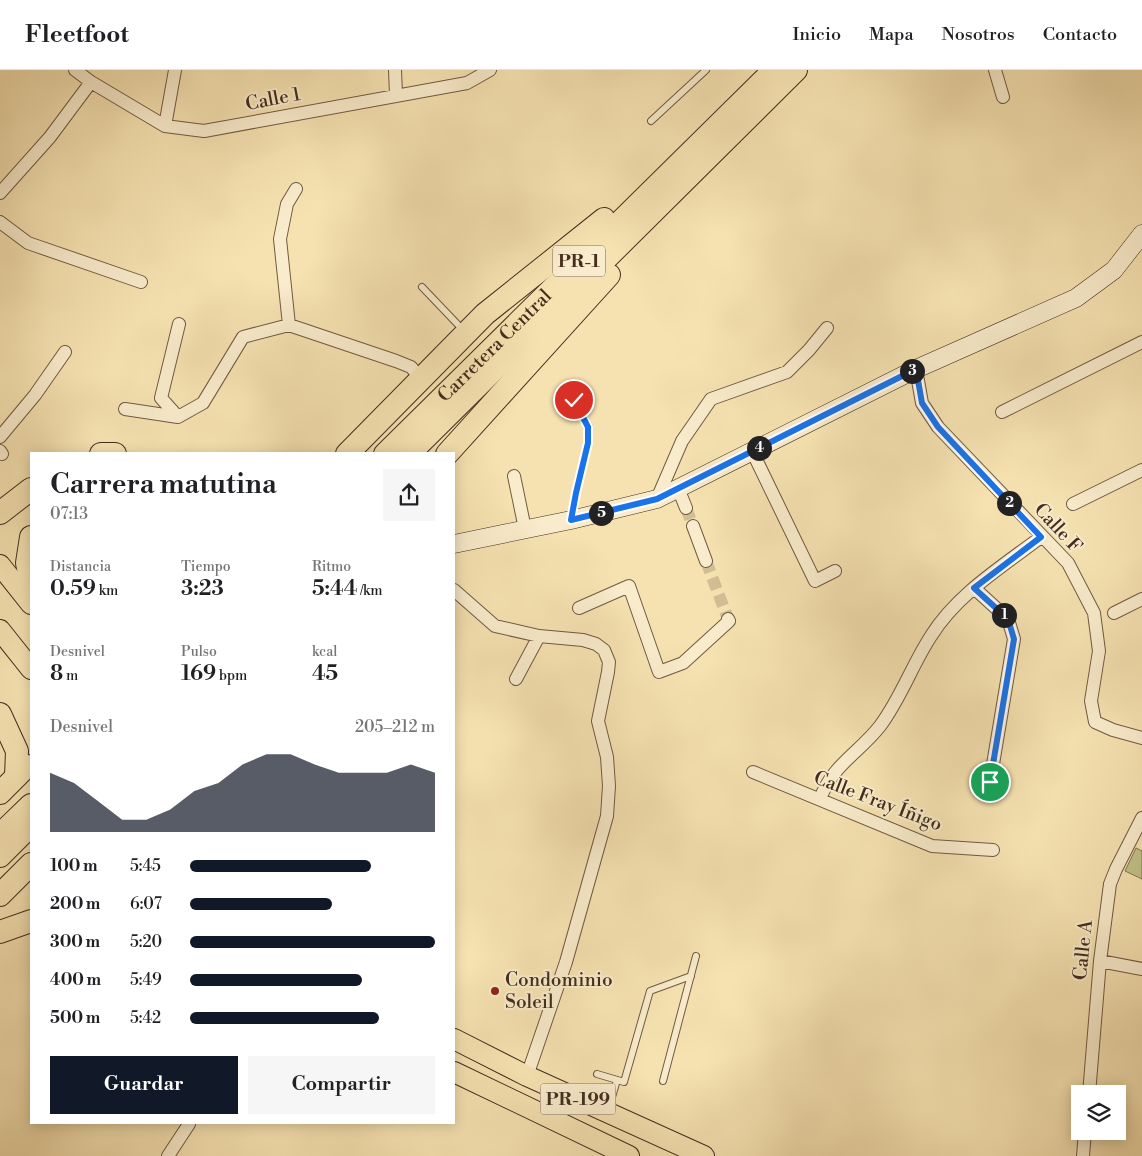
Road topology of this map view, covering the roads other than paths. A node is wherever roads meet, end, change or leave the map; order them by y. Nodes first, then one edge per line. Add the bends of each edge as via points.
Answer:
1 (75, 70) edge
2 (175, 70) edge
3 (395, 70) edge
4 (490, 70) edge
5 (706, 70) edge
6 (796, 70) edge
7 (771, 71) edge
8 (998, 72) edge
9 (91, 82) junction
10 (396, 95) junction
11 (1003, 97) dead end
12 (651, 121) dead end
13 (165, 126) junction
14 (671, 183) junction
15 (296, 189) dead end
16 (0, 193) edge
17 (0, 222) edge
18 (1141, 239) edge
19 (141, 282) dead end
20 (422, 287) dead end
21 (179, 324) dead end
22 (289, 325) junction
23 (827, 328) dead end
24 (466, 334) junction
25 (1142, 342) edge
26 (65, 352) dead end
27 (916, 369) junction
28 (421, 379) junction
29 (574, 400) dead end
30 (125, 409) dead end
31 (1002, 412) dead end
32 (178, 417) junction
33 (0, 437) edge
34 (345, 451) edge
35 (752, 451) junction
36 (387, 452) edge
37 (411, 452) edge
38 (449, 452) edge
39 (1142, 470) edge
40 (514, 476) dead end
41 (678, 488) junction
42 (30, 490) edge
43 (657, 499) junction
44 (1073, 504) dead end
45 (686, 508) tunnel mouth
46 (0, 513) edge
47 (571, 520) junction
48 (693, 526) tunnel mouth
49 (525, 530) junction
50 (1041, 537) junction
51 (30, 544) edge
52 (455, 544) edge
53 (706, 561) tunnel mouth
54 (0, 565) edge
55 (835, 571) dead end
56 (30, 578) edge
57 (974, 588) junction
58 (455, 591) edge
59 (1142, 599) edge
60 (30, 603) edge
61 (579, 608) dead end
62 (1114, 613) dead end
63 (728, 619) dead end
64 (0, 630) edge
65 (539, 636) junction
66 (30, 669) edge
67 (516, 679) dead end
68 (0, 714) edge
69 (1142, 738) edge
70 (24, 769) edge
71 (753, 772) dead end
72 (977, 780) dead end
73 (0, 793) edge
74 (820, 799) junction
75 (30, 806) edge
76 (1142, 818) edge
77 (30, 826) edge
78 (0, 835) edge
79 (993, 850) dead end
80 (0, 856) edge
81 (30, 865) edge
82 (0, 895) edge
83 (30, 921) edge
84 (0, 932) edge
85 (696, 956) dead end
86 (1100, 961) junction
87 (1142, 969) edge
88 (691, 976) junction
89 (455, 1040) edge
90 (455, 1073) edge
91 (597, 1074) dead end
92 (527, 1076) junction
93 (617, 1080) junction
94 (663, 1081) dead end
95 (1090, 1085) edge
96 (608, 1112) junction
97 (189, 1124) edge
98 (1084, 1140) edge
99 (605, 1151) edge
100 (168, 1156) edge
101 (629, 1156) edge
102 (704, 1156) edge
103 (1083, 1156) edge

1 - 9 street, Calle 1
2 - 13 street
3 - 10 street
4 - 10 street, Calle 1 via 467,83
5 - 12 lane
6 - 14 highway, Carretera Central / PR-1
7 - 14 highway, Carretera Central / PR-1
8 - 11 street
9 - 13 street, Calle 1
9 - 16 street via 50,137
10 - 13 street, Calle 1 via 204,131
14 - 24 highway via 619,206 486,314
14 - 36 highway, Carretera Central / PR-1
14 - 37 highway, Carretera Central / PR-1
14 - 38 highway via 658,220
15 - 22 street via 287,204 280,239
17 - 19 street via 28,243
18 - 27 street via 1114,270 1076,298
20 - 24 lane
21 - 32 street via 161,398
22 - 28 street via 411,367
22 - 32 street via 243,337 203,403
23 - 43 street via 787,372 711,399 682,441
24 - 28 highway
25 - 31 street
26 - 33 street
27 - 35 street
27 - 50 street, Calle F via 922,403 938,427
28 - 34 highway
29 - 47 lane via 588,427 588,443
30 - 32 street
35 - 41 street
35 - 55 street via 815,581
39 - 44 street
40 - 49 street
41 - 43 street
41 - 45 street
42 - 46 highway
43 - 47 street
47 - 49 street
48 - 53 street
49 - 52 street
50 - 57 street
50 - 69 street, Calle F via 1068,564 1094,613 1099,651 1091,701 1095,722
51 - 56 highway via 27,563
54 - 60 main road
57 - 72 street via 1008,619 1014,639 990,782
57 - 74 street via 932,634 879,726 837,769
58 - 65 street via 495,626
59 - 62 street
61 - 63 street via 629,586 659,672 683,663
64 - 66 main road
65 - 67 street
65 - 92 street via 583,640 604,650 609,662 598,721 607,757 609,786 607,816 566,962
68 - 70 highway
70 - 73 highway
71 - 74 street, Calle Fray Íñigo
74 - 79 street, Calle Fray Íñigo via 932,846
75 - 78 highway
76 - 86 street, Calle A via 1110,884
77 - 80 highway
81 - 82 highway
83 - 84 highway
85 - 88 lane
86 - 87 street
86 - 95 street, Calle A
88 - 93 lane via 650,991 624,1082
88 - 94 lane
89 - 92 main road, PR-199
90 - 99 main road, PR-199
91 - 93 lane
92 - 96 main road, PR-199
93 - 96 lane
96 - 102 main road, PR-199
97 - 100 street
98 - 103 street
99 - 101 main road, PR-199

